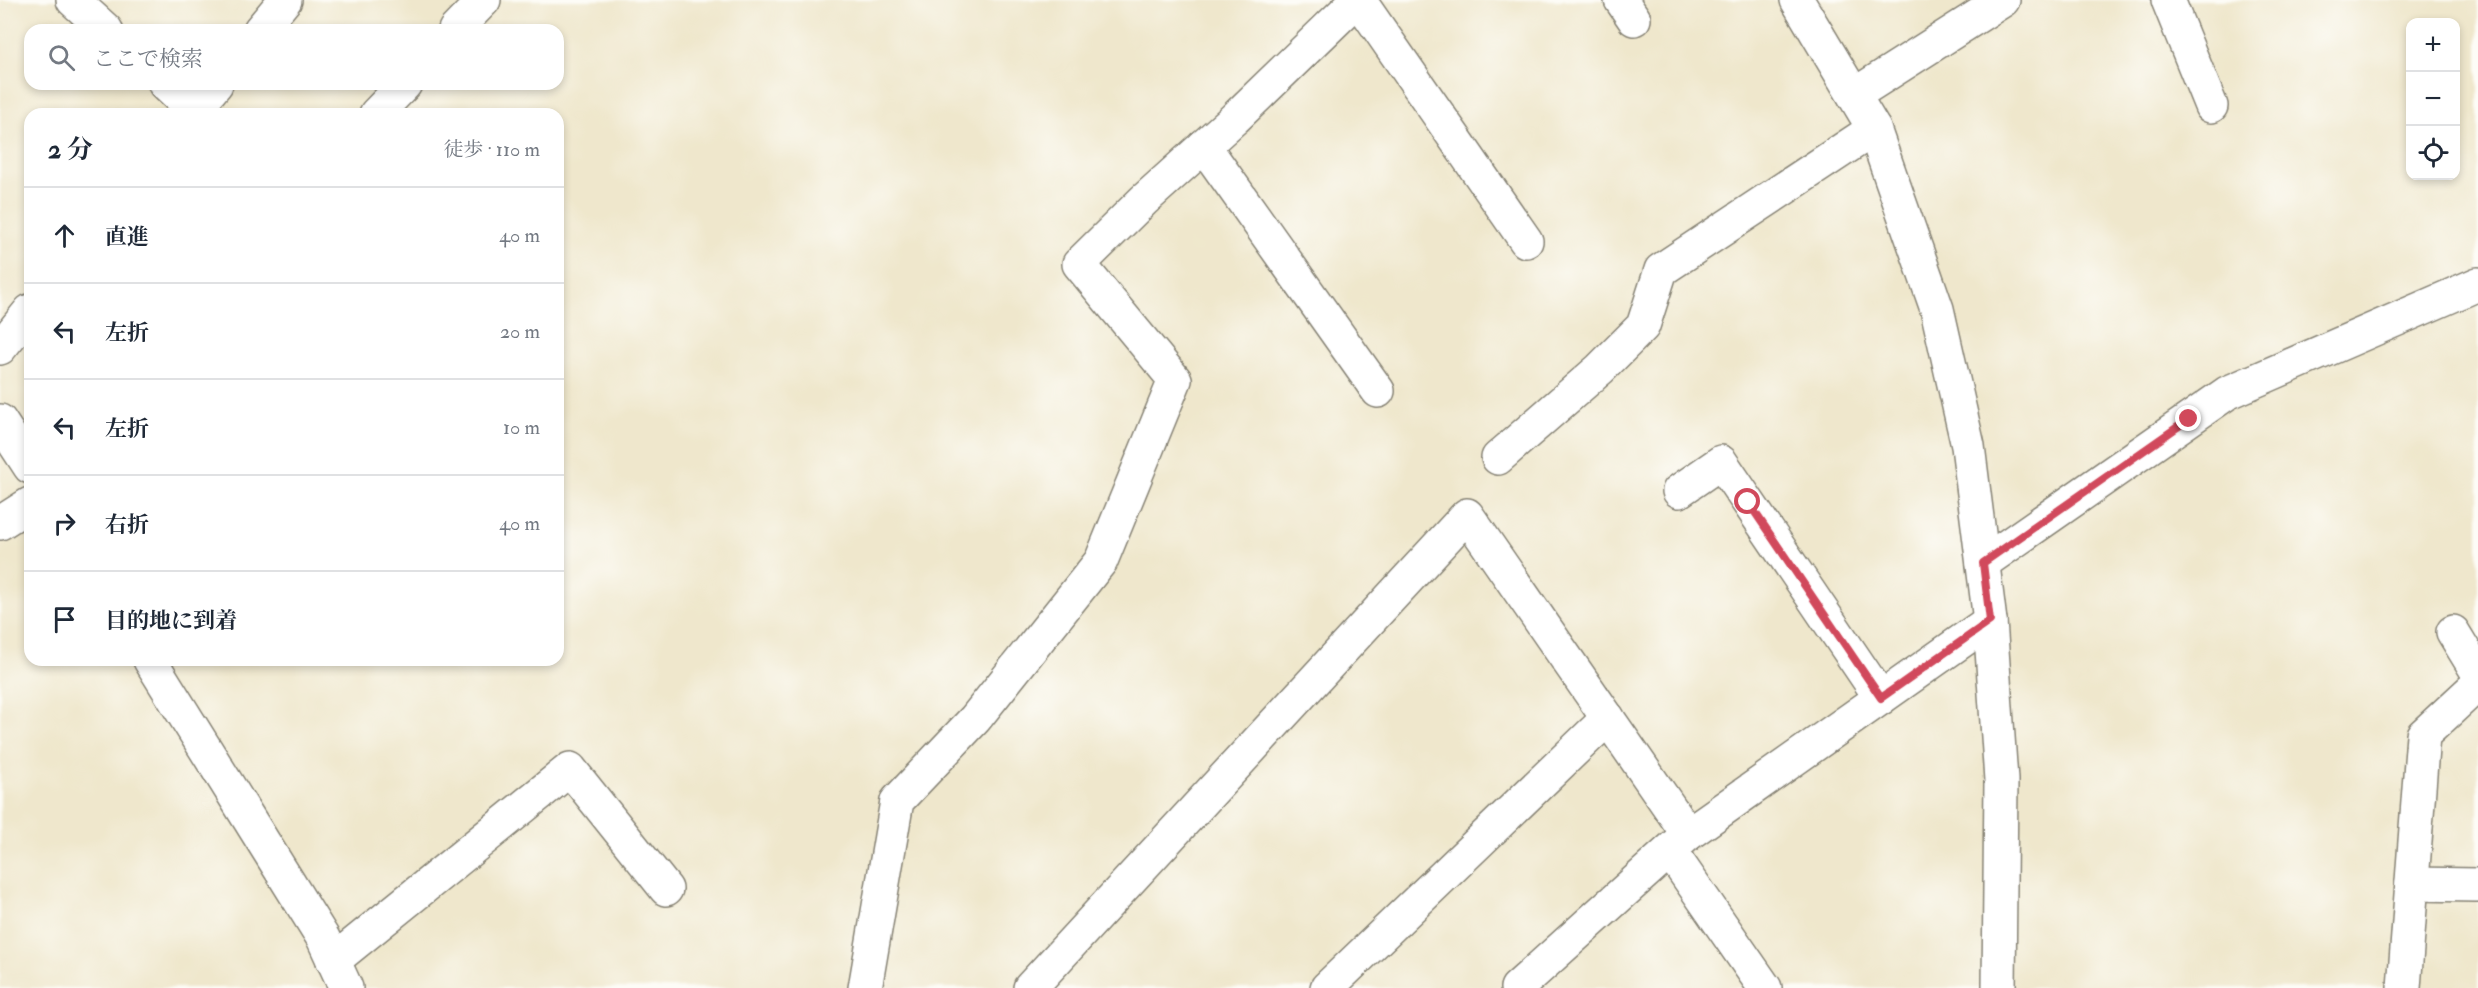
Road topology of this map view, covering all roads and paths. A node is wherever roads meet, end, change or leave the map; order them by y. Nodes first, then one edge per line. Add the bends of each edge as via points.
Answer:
1 (74, 0) edge
2 (285, 0) edge
3 (484, 0) edge
4 (1358, 0) edge
5 (1797, 0) edge
6 (2003, 0) edge
7 (2168, 0) edge
8 (100, 24) edge
9 (265, 24) edge
10 (461, 24) edge
11 (171, 90) edge
12 (211, 90) edge
13 (399, 90) edge
14 (1854, 95) junction
15 (2211, 106) dead end
16 (189, 108) edge
17 (196, 108) edge
18 (382, 108) edge
19 (1874, 129) junction
20 (1204, 146) junction
21 (1526, 241) dead end
22 (2478, 284) edge
23 (24, 318) edge
24 (0, 348) edge
25 (1378, 391) dead end
26 (0, 421) edge
27 (24, 458) edge
28 (1498, 458) dead end
29 (1679, 491) dead end
30 (24, 508) edge
31 (0, 523) edge
32 (1983, 563) junction
33 (1990, 621) junction
34 (2453, 632) dead end
35 (154, 666) edge
36 (2478, 673) edge
37 (2478, 684) edge
38 (1881, 698) junction
39 (1608, 718) junction
40 (1679, 842) junction
41 (2412, 884) junction
42 (2478, 885) edge
43 (666, 889) dead end
44 (339, 974) edge
45 (1522, 986) edge
46 (865, 988) edge
47 (1030, 988) edge
48 (1327, 988) edge
49 (1765, 988) edge
50 (1999, 988) edge
51 (2404, 988) edge

1 - 8 street
2 - 9 street
3 - 10 street
4 - 20 street
4 - 21 street
5 - 14 street
6 - 14 street
7 - 15 street
11 - 16 street
12 - 17 street
13 - 18 street
14 - 19 street
19 - 28 street via 1661,270 1643,326
19 - 32 street via 1937,309 1968,447
20 - 25 street
20 - 46 street via 1080,264 1175,380 1101,561 975,719 897,801
22 - 32 street via 2227,393
23 - 24 street
26 - 27 street
29 - 38 street via 1721,462
30 - 31 street
32 - 33 street
33 - 38 street
33 - 50 street via 2001,780
34 - 36 street
35 - 44 street via 322,938
37 - 41 street via 2423,735
38 - 40 street
39 - 40 street
39 - 47 street via 1467,515
39 - 48 street
40 - 45 street
40 - 49 street
41 - 42 street
41 - 51 street
43 - 44 street via 570,769

